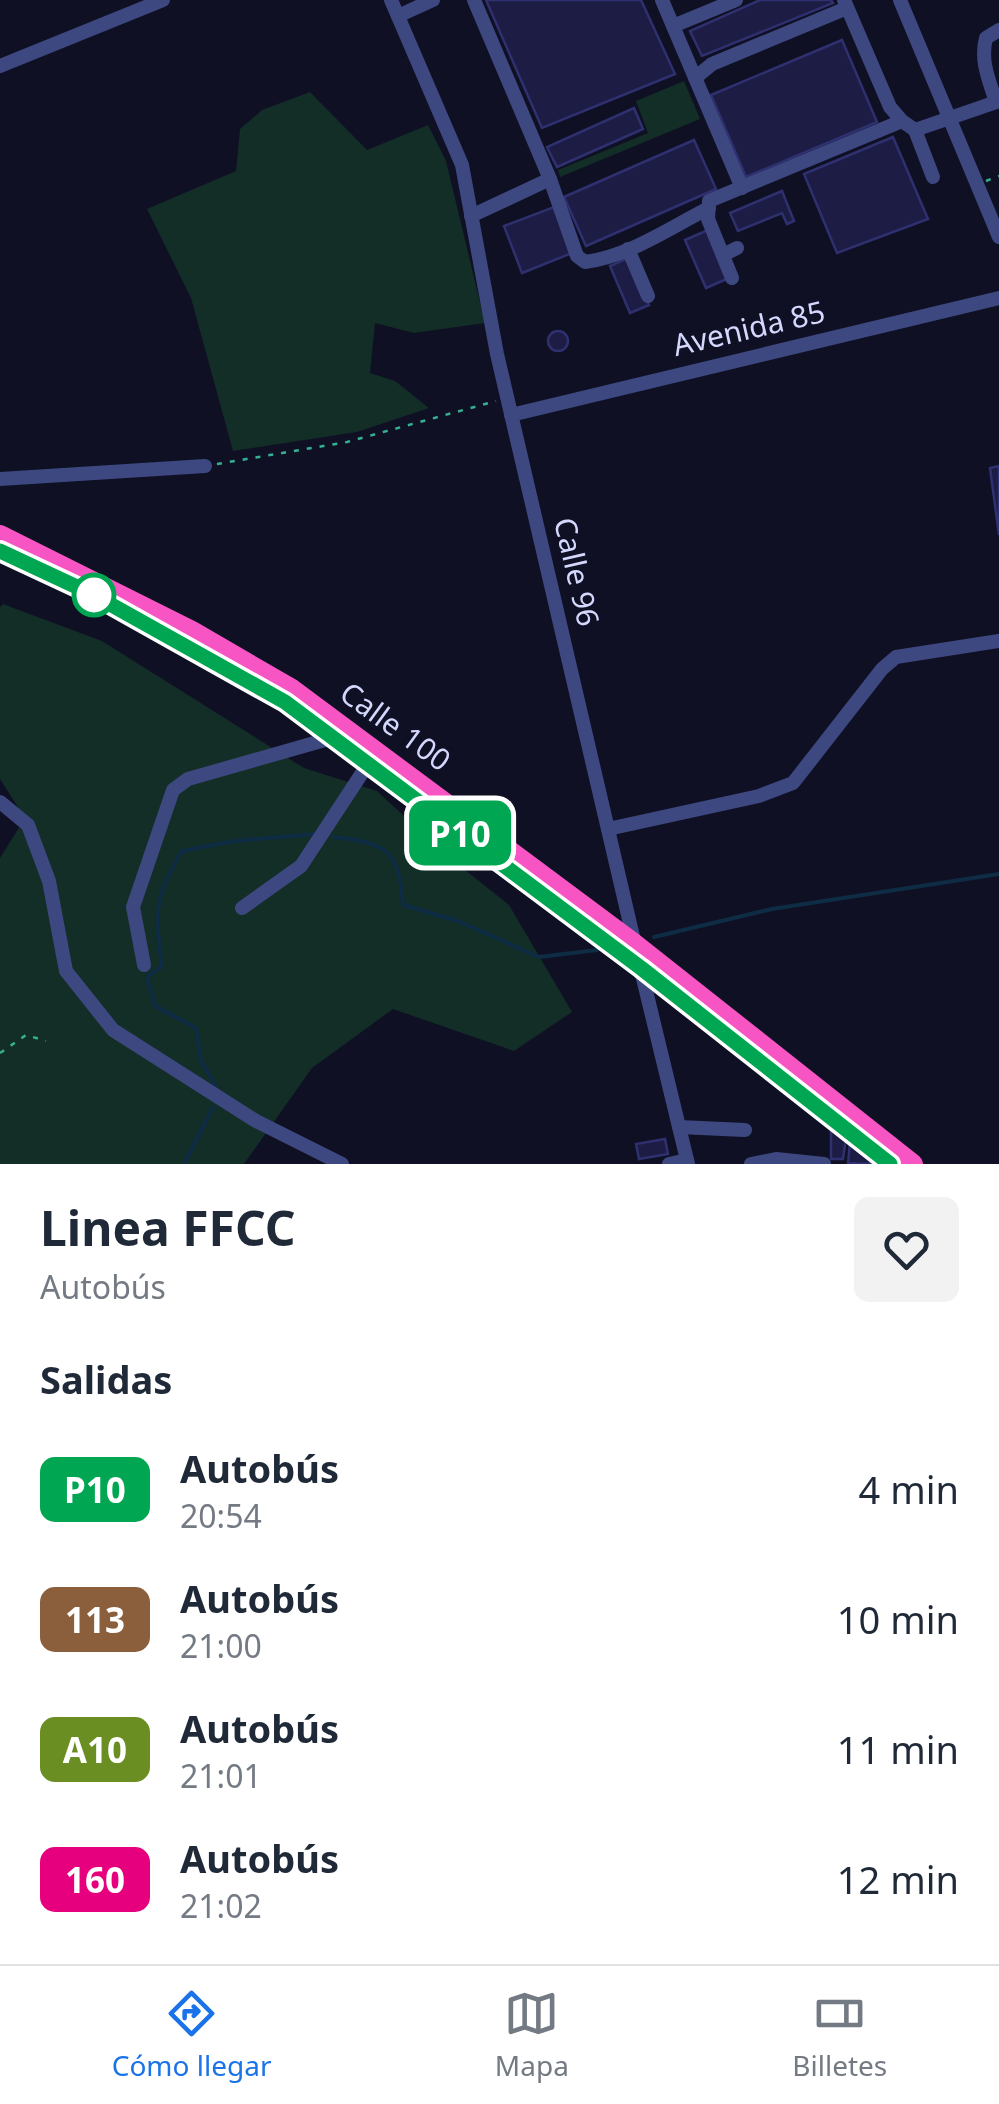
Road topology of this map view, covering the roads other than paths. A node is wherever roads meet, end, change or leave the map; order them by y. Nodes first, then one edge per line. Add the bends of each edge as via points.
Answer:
1 (162, 0) edge
2 (390, 0) edge
3 (433, 0) edge
4 (474, 0) edge
5 (662, 0) edge
6 (736, 0) edge
7 (900, 0) edge
8 (846, 4) edge
9 (398, 16) junction
10 (673, 26) junction
11 (999, 30) edge
12 (0, 66) edge
13 (695, 78) junction
14 (998, 101) edge
15 (950, 118) junction
16 (908, 126) junction
17 (933, 176) dead end
18 (550, 179) junction
19 (742, 188) junction
20 (708, 208) junction
21 (472, 216) junction
22 (999, 237) edge
23 (738, 248) dead end
24 (628, 249) junction
25 (722, 256) junction
26 (732, 278) dead end
27 (648, 296) dead end
28 (999, 298) edge
29 (511, 415) junction
30 (206, 466) road end
31 (0, 478) edge
32 (0, 535) edge
33 (8, 555) edge
34 (999, 641) edge
35 (332, 738) junction
36 (368, 764) junction
37 (0, 802) edge
38 (608, 829) junction
39 (242, 908) dead end
40 (634, 944) junction
41 (144, 965) dead end
42 (641, 968) junction
43 (678, 1127) junction
44 (746, 1130) dead end
45 (688, 1162) edge
46 (342, 1164) edge
47 (668, 1164) edge
48 (751, 1164) edge
49 (824, 1164) edge
50 (890, 1164) edge
51 (913, 1164) edge

1 - 12 street
2 - 9 street, Calle 96
3 - 9 street
4 - 18 street
5 - 10 street
6 - 10 street
7 - 15 street
8 - 13 street via 712,64
8 - 16 street via 890,107
9 - 21 street, Calle 96 via 462,164
10 - 13 street
11 - 14 street via 986,38 983,64
13 - 19 street
14 - 15 street
15 - 16 street
15 - 22 street
16 - 17 street
16 - 19 street
18 - 21 street
18 - 24 street via 577,256 595,261
19 - 20 street via 709,201
20 - 24 street
20 - 25 street
21 - 29 street, Calle 96
23 - 25 street
24 - 27 street
25 - 26 street
28 - 29 street, Avenida 85
29 - 38 street, Calle 96
30 - 31 street
32 - 33 highway, Calle 100
33 - 35 highway, Calle 100 via 191,648 285,702
33 - 40 highway, Calle 100 via 192,631 292,688
34 - 38 street via 896,658 793,783
35 - 36 highway, Calle 100
35 - 41 street via 173,790 133,906
36 - 39 street via 301,866
36 - 42 highway, Calle 100
37 - 46 street via 28,825 49,881 66,971 112,1030 256,1121
38 - 40 street, Calle 96
40 - 42 street, Calle 96
40 - 51 highway, Calle 100
42 - 43 street, Calle 96
42 - 50 highway, Calle 100
43 - 44 street
43 - 45 street, Calle 96
45 - 47 street
48 - 49 street

